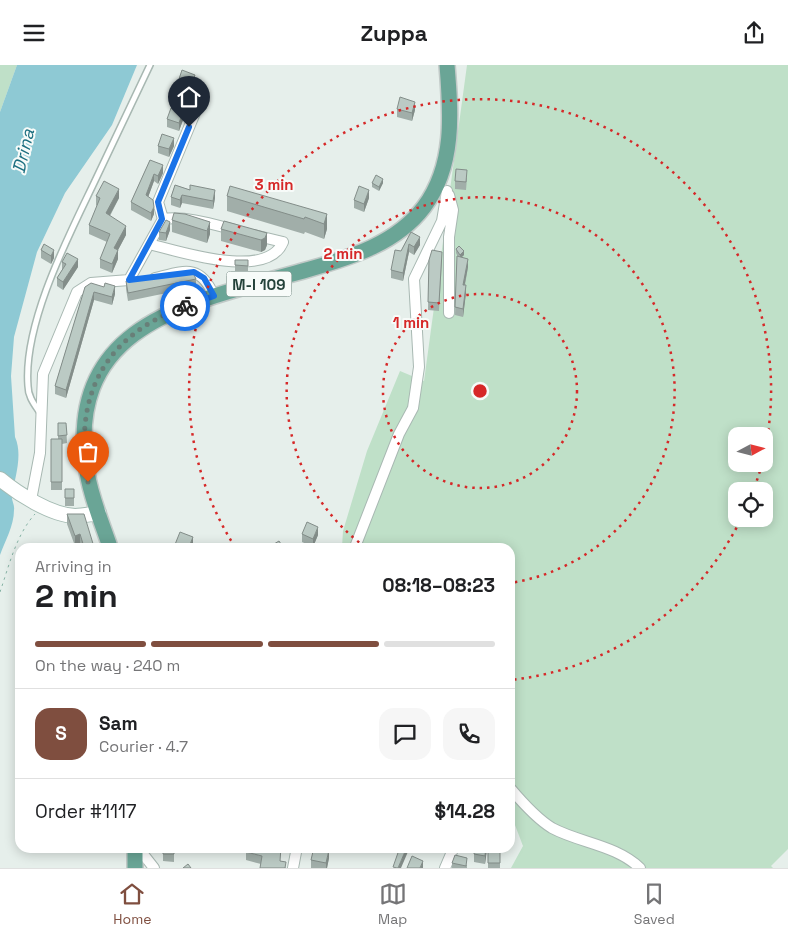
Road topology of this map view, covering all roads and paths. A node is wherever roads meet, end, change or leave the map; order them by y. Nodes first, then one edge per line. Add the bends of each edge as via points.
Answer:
1 (150, 65) edge
2 (448, 65) edge
3 (202, 97) dead end
4 (443, 185) junction
5 (162, 219) junction
6 (149, 244) junction
7 (138, 279) junction
8 (214, 296) junction
9 (449, 313) dead end
10 (41, 414) junction
11 (0, 479) edge
12 (31, 500) junction
13 (39, 513) dead end
14 (99, 513) junction
15 (19, 543) edge
16 (109, 543) edge
17 (357, 543) edge
18 (15, 554) edge
19 (0, 592) edge
20 (515, 793) edge
21 (135, 853) edge
22 (141, 853) edge
23 (296, 853) edge
24 (451, 853) edge
25 (135, 868) edge
26 (154, 868) edge
27 (294, 868) edge
28 (445, 868) edge
29 (640, 868) edge

1 - 10 lane via 57,260 39,315 29,360 28,387
2 - 4 main road, M-I 109 via 450,136
3 - 5 street via 158,202
4 - 8 main road, M-I 109 via 419,213 384,242 346,259
4 - 9 street via 453,210 449,237
4 - 17 street via 442,221 414,279 420,367 413,408 399,434
5 - 6 street
5 - 6 street via 205,222 283,242 268,256 255,262 232,262
6 - 7 street
7 - 8 street via 194,272 204,278
7 - 10 street via 91,283 77,292 43,374
8 - 14 main road, M-I 109 via 148,323 124,342 101,370 87,406 84,432 86,470
10 - 12 street via 40,453
11 - 12 street
12 - 14 street via 70,515
13 - 15 path via 27,523
14 - 16 main road, M-I 109
18 - 19 path
20 - 29 street via 552,827 602,846
21 - 25 main road
22 - 26 street
23 - 27 street
24 - 28 street

